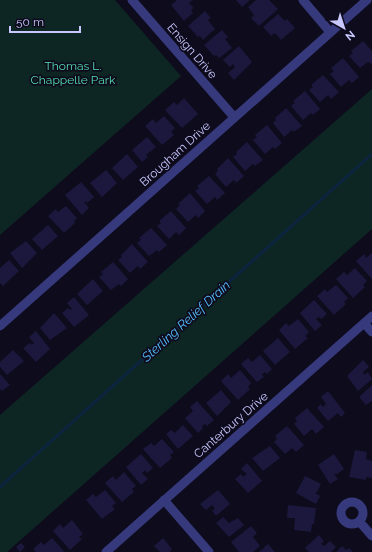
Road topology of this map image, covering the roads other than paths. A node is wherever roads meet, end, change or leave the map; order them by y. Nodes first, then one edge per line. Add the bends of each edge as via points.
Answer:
1 (132, 0) edge
2 (302, 0) edge
3 (367, 0) edge
4 (330, 32) junction
5 (234, 117) junction
6 (372, 316) edge
7 (364, 323) junction
8 (0, 326) edge
9 (372, 332) edge
10 (164, 500) junction
11 (359, 521) dead end
12 (372, 536) edge
13 (106, 552) edge
14 (209, 552) edge

1 - 5 street, Ensign Drive
2 - 4 street
3 - 4 street, Brougham Drive
4 - 5 street, Brougham Drive
5 - 8 street, Brougham Drive
6 - 7 street, Canterbury Drive
7 - 9 street
7 - 10 street, Canterbury Drive
10 - 13 street, Canterbury Drive
10 - 14 street
11 - 12 street

